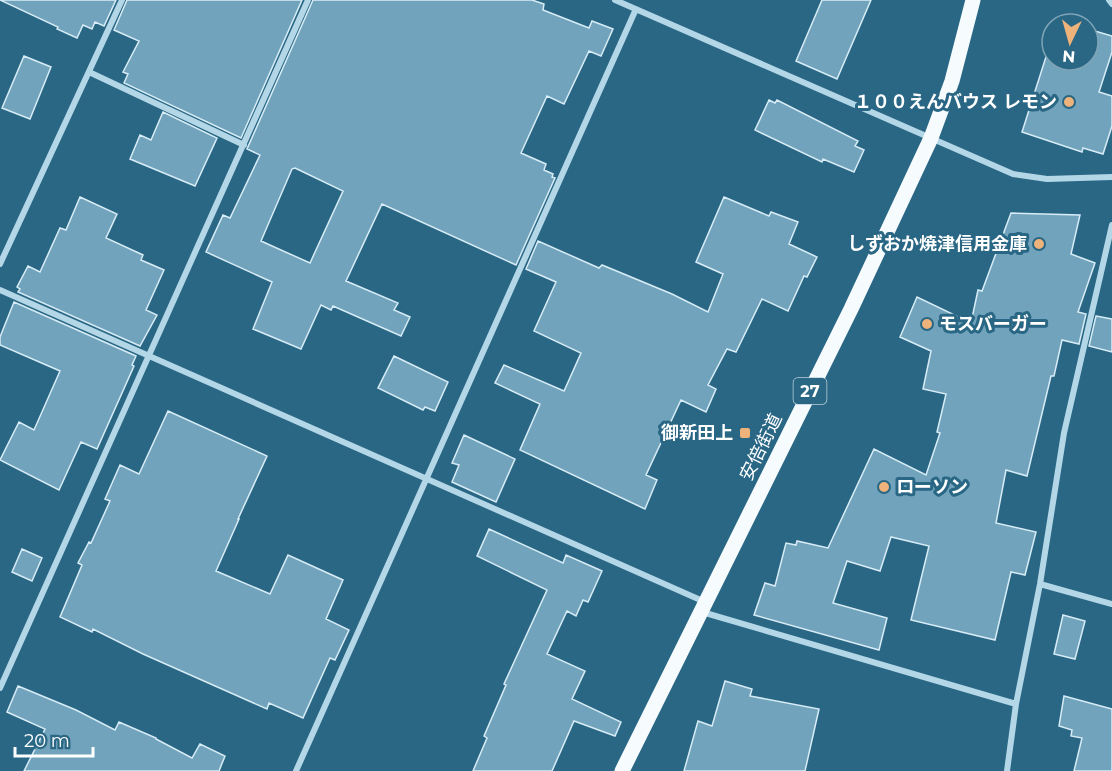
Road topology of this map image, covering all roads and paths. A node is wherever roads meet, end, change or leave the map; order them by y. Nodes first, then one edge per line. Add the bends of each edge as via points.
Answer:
1 (122, 0) edge
2 (308, 0) edge
3 (615, 0) edge
4 (973, 0) edge
5 (636, 9) junction
6 (89, 72) junction
7 (931, 138) junction
8 (244, 145) junction
9 (1112, 177) edge
10 (1112, 225) edge
11 (0, 264) edge
12 (0, 290) edge
13 (148, 357) junction
14 (427, 479) junction
15 (1040, 584) junction
16 (1112, 603) edge
17 (704, 607) junction
18 (0, 688) edge
19 (1016, 704) junction
20 (296, 771) edge
21 (622, 771) edge
22 (1006, 771) edge

1 - 6 street
2 - 8 street
3 - 5 street
4 - 7 main road, 安倍街道 / 27 via 952,81
5 - 7 street
5 - 14 street
6 - 8 street
6 - 11 street
7 - 9 street via 1013,174
7 - 17 main road, 安倍街道 / 27
8 - 13 street
10 - 15 street via 1064,433
12 - 13 street
13 - 14 street
13 - 18 street
14 - 17 street
14 - 20 street
15 - 16 street
15 - 19 street
17 - 19 street
17 - 21 main road, 安倍街道 / 27
19 - 22 street

